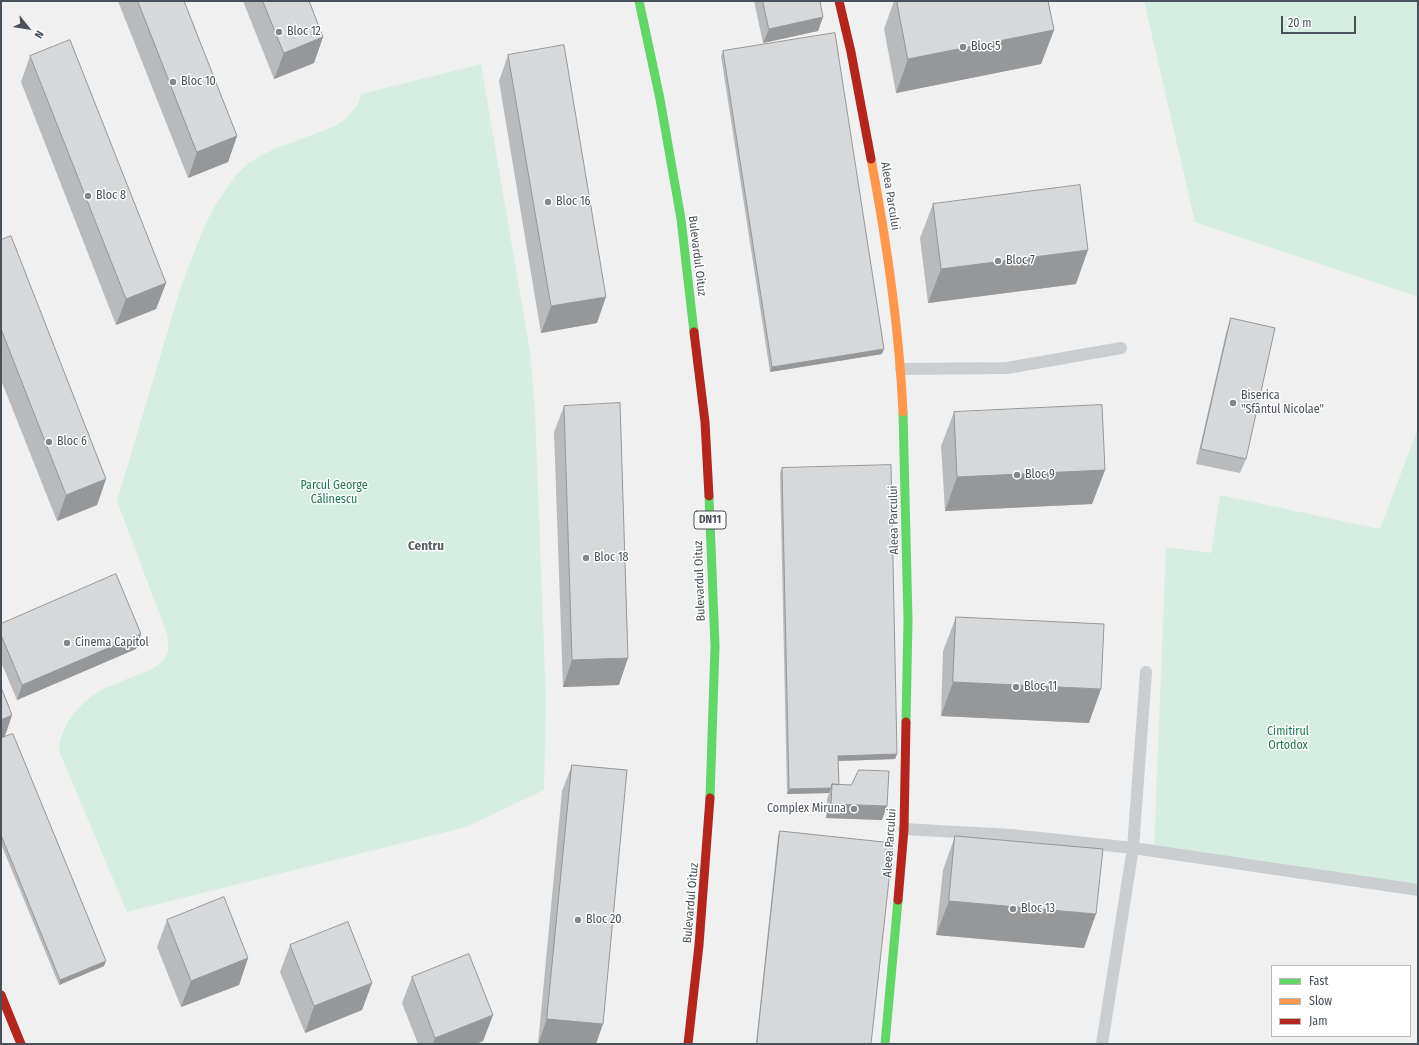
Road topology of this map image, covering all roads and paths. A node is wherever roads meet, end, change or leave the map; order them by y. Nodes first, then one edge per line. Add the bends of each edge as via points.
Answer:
1 (640, 1) edge
2 (839, 1) edge
3 (1121, 348) dead end
4 (901, 369) junction
5 (1146, 672) dead end
6 (904, 829) junction
7 (1133, 848) junction
8 (1418, 890) edge
9 (1, 995) edge
10 (21, 1044) edge
11 (688, 1044) edge
12 (885, 1044) edge
13 (1102, 1044) edge

1 - 11 street, Bulevardul Oituz / DN11 via 681,219 705,422 713,580 715,646 712,780 700,938
2 - 4 street, Aleea Parcului via 882,217
3 - 4 lane via 1007,368
4 - 6 street, Aleea Parcului via 908,620
5 - 7 lane
6 - 7 lane via 1012,835
6 - 12 street, Aleea Parcului
7 - 8 lane
7 - 13 lane
9 - 10 street

